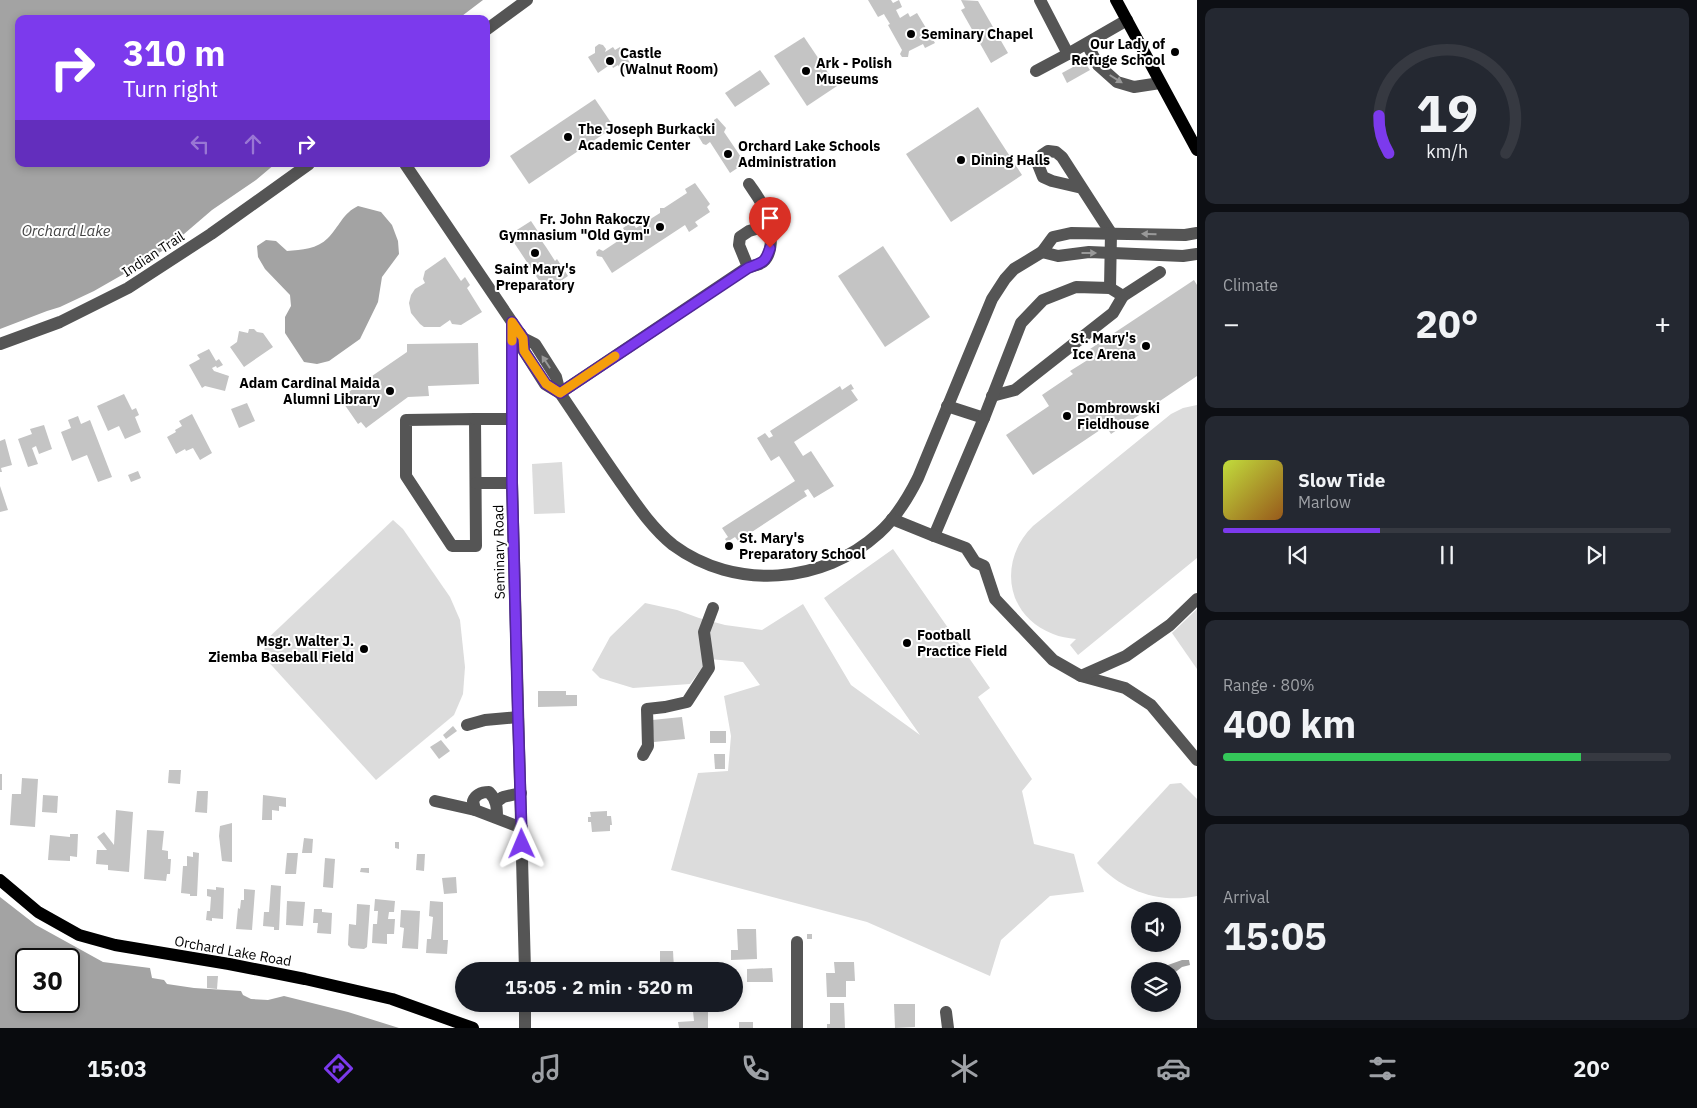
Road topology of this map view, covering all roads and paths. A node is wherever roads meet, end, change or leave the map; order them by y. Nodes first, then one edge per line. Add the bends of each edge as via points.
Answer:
1 (527, 0) edge
2 (1040, 0) edge
3 (1116, 0) edge
4 (1127, 20) junction
5 (490, 27) edge
6 (1087, 44) junction
7 (1068, 54) junction
8 (1036, 71) dead end
9 (1160, 83) junction
10 (1197, 150) edge
11 (305, 167) edge
12 (407, 167) edge
13 (750, 184) dead end
14 (1082, 188) dead end
15 (769, 225) junction
16 (1112, 233) junction
17 (1197, 233) edge
18 (1042, 252) junction
19 (1110, 253) junction
20 (1197, 254) edge
21 (748, 268) junction
22 (1160, 272) dead end
23 (1110, 288) junction
24 (1123, 296) junction
25 (512, 322) junction
26 (0, 344) edge
27 (560, 393) junction
28 (992, 396) junction
29 (947, 406) junction
30 (984, 418) junction
31 (475, 419) junction
32 (512, 419) junction
33 (476, 483) junction
34 (512, 483) junction
35 (892, 519) junction
36 (934, 536) junction
37 (1197, 599) edge
38 (713, 608) dead end
39 (1081, 676) junction
40 (518, 717) junction
41 (467, 725) dead end
42 (643, 755) dead end
43 (1197, 760) edge
44 (521, 794) junction
45 (435, 801) dead end
46 (496, 802) junction
47 (475, 810) junction
48 (497, 818) junction
49 (522, 828) junction
50 (0, 880) edge
51 (797, 942) dead end
52 (525, 962) edge
53 (525, 1012) edge
54 (946, 1012) dead end
55 (473, 1028) edge
56 (526, 1028) edge
57 (797, 1028) edge
58 (948, 1028) edge

1 - 5 street
2 - 7 street
3 - 4 main road
4 - 6 street
4 - 9 main road
6 - 7 street
6 -> 9 street via 1098,65 1117,82 1134,87
7 - 8 street
9 - 10 main road
11 - 26 street, Indian Trail via 186,251 121,292 60,322
12 - 25 street
13 - 15 street
14 - 16 street
15 - 21 street via 770,248 765,260
15 - 21 street via 749,230 740,237
17 -> 16 street
16 - 18 street via 1058,235
16 - 19 street
18 -> 19 street via 1058,256
18 - 29 street via 1014,269 994,294
19 - 20 street
19 - 23 street
21 - 27 street
22 - 24 street
23 - 24 street
23 - 28 street via 1076,287 1043,300 1021,323
24 - 28 street via 1113,313 1015,390
25 - 27 street via 523,338 535,344 556,377
25 - 32 street, Seminary Road
27 - 35 street via 649,520 672,544 705,563 736,573 761,576 810,571 852,553 875,537
28 - 30 street
29 - 30 street
29 - 35 street via 918,478
30 - 36 street
31 - 32 street
31 - 33 street
31 - 33 street via 406,420 406,476 452,546 476,546
32 - 34 street, Seminary Road
33 - 34 street
34 - 40 street, Seminary Road
35 - 36 street
36 - 39 street via 966,548 975,562 984,566 995,599 1053,660
37 - 39 street via 1170,625 1126,656
38 - 42 street via 704,632 709,668 687,702 647,709 648,746
39 - 43 street via 1125,688 1152,705
40 - 41 street
40 - 44 street, Seminary Road
44 - 46 street via 502,796
44 - 49 street, Seminary Road
45 - 47 street
46 - 47 street via 489,792 481,792 473,801
46 - 48 street
47 - 48 street
48 - 49 street
49 - 52 street, Seminary Road
50 - 55 main road, Orchard Lake Road via 38,912 79,935 392,999
51 - 57 street
53 - 56 street
54 - 58 street

